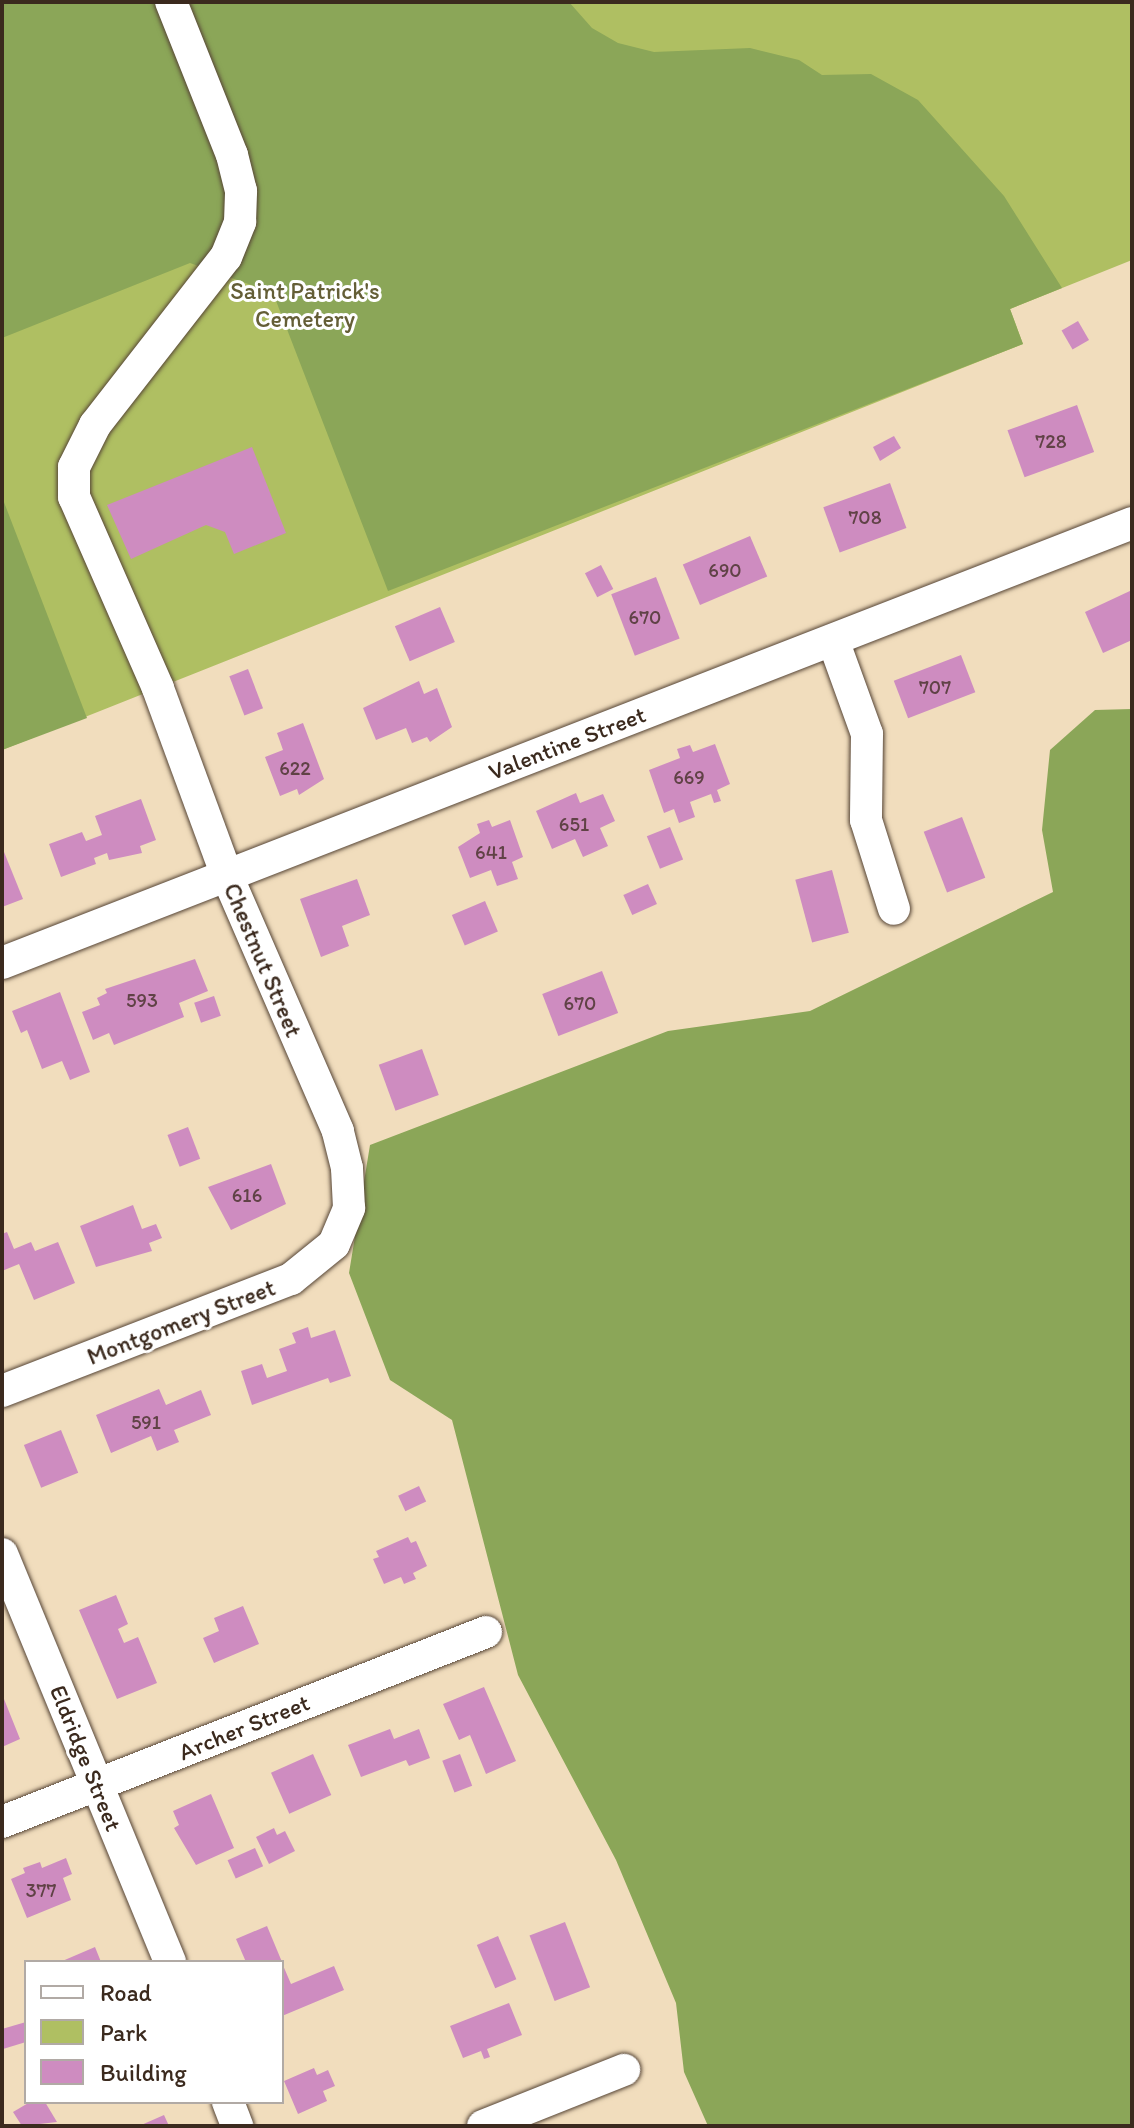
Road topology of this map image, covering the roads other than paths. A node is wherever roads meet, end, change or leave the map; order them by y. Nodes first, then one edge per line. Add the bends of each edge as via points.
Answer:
1 (171, 2) edge
2 (1132, 523) edge
3 (833, 640) junction
4 (227, 876) junction
5 (894, 909) dead end
6 (2, 963) edge
7 (343, 1230) joint
8 (2, 1391) edge
9 (2, 1554) edge
10 (486, 1632) dead end
11 (98, 1785) junction
12 (2, 1822) edge
13 (169, 1960) edge
14 (624, 2070) dead end
15 (229, 2104) edge
16 (237, 2126) edge
17 (483, 2126) edge

1 - 4 street, Chestnut Street via 232,155 241,191 240,222 226,257 95,425 74,467 74,497 159,692
2 - 3 street, Valentine Street
3 - 4 street, Valentine Street
3 - 5 street via 867,734 866,820
4 - 6 street, Valentine Street
4 - 7 street, Chestnut Street via 338,1131 349,1188
7 - 8 street, Montgomery Street via 320,1260 291,1279
9 - 11 street, Eldridge Street
10 - 11 street, Archer Street
11 - 12 street, Archer Street
11 - 13 street, Eldridge Street
14 - 17 street
15 - 16 street

